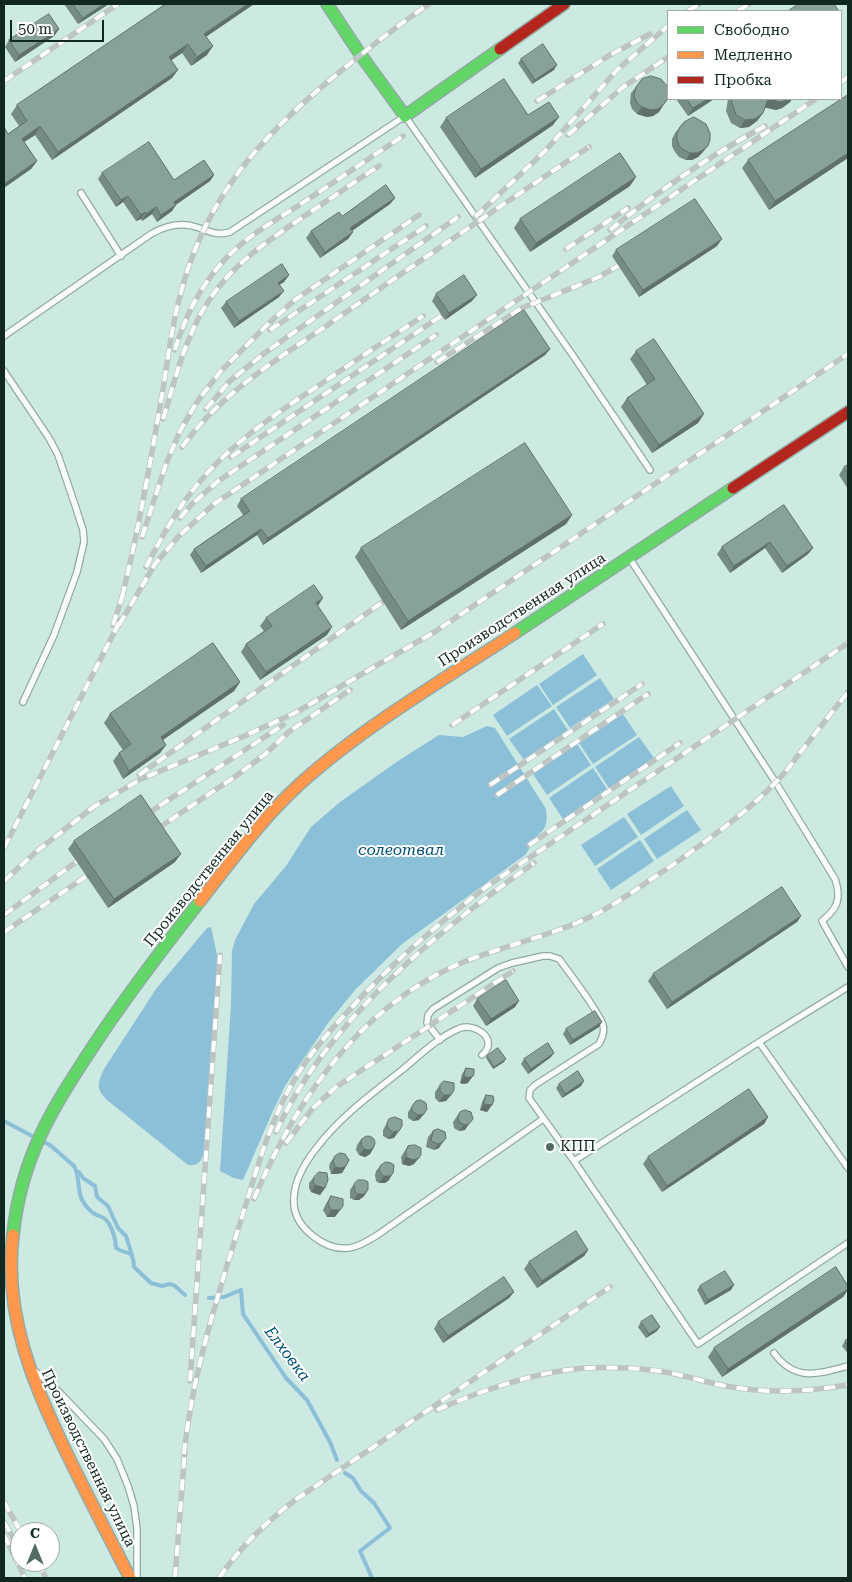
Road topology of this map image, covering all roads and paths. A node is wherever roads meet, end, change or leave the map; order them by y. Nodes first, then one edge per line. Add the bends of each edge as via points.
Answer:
1 (327, 4) edge
2 (564, 4) edge
3 (405, 116) junction
4 (80, 193) dead end
5 (120, 256) junction
6 (4, 336) edge
7 (4, 371) edge
8 (848, 412) edge
9 (650, 470) dead end
10 (629, 557) junction
11 (22, 702) dead end
12 (848, 967) edge
13 (848, 988) edge
14 (440, 1040) junction
15 (759, 1042) junction
16 (482, 1055) dead end
17 (543, 1119) junction
18 (574, 1161) junction
19 (848, 1168) edge
20 (848, 1245) edge
21 (774, 1353) dead end
22 (28, 1365) junction
23 (848, 1366) edge
24 (130, 1578) edge
25 (137, 1578) edge

1 - 3 main road
2 - 3 main road
3 - 5 lane via 230,232 216,234 196,227 171,225 151,234
3 - 9 lane
4 - 5 lane
5 - 6 lane
7 - 11 lane via 58,456 76,504 84,542 77,572 54,635
8 - 10 main road, Производственная улица
10 - 12 lane via 835,880 838,888 836,905 822,921
10 - 22 main road, Производственная улица via 382,721 301,784 242,848 129,993 45,1126 32,1152 18,1198 10,1258 12,1296
13 - 15 lane
14 - 16 lane via 460,1028 478,1029 488,1045
14 - 17 lane via 428,1023 428,1015 433,1009 504,965 543,956 559,959 604,1028 599,1044 532,1088 529,1098
14 - 17 lane via 350,1112 309,1157 296,1188 294,1206 300,1223 316,1238 336,1247 360,1245
15 - 18 lane
15 - 19 lane
17 - 18 lane
18 - 20 lane via 698,1344
21 - 23 lane via 789,1370 801,1374
22 - 24 main road, Производственная улица via 46,1411
22 - 25 lane via 104,1439 117,1459 134,1506

